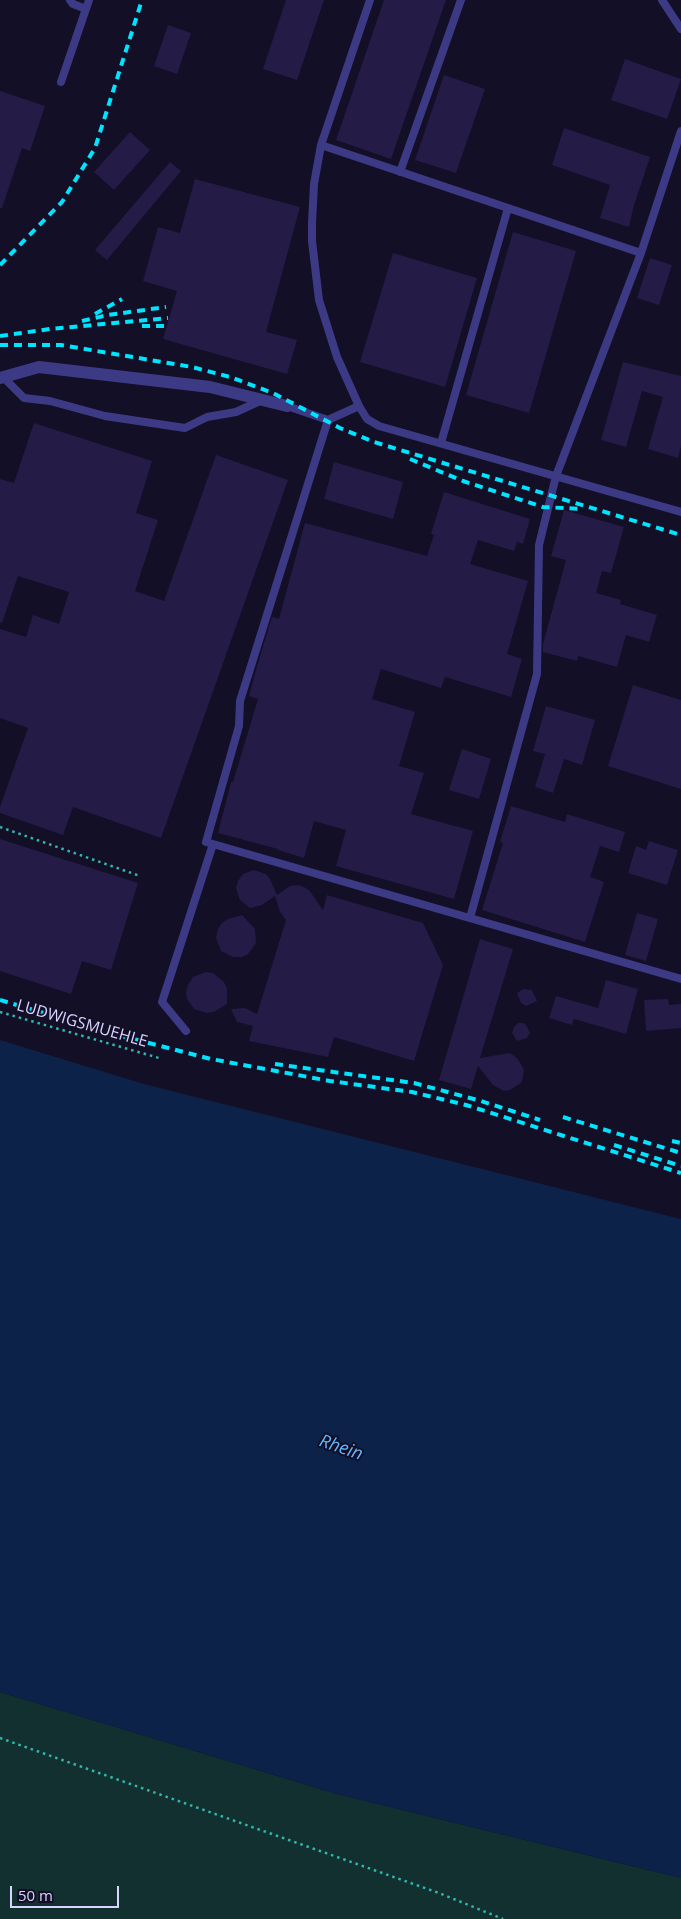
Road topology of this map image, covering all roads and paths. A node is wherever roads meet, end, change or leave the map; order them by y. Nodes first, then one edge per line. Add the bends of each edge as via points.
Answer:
1 (70, 0) edge
2 (89, 0) edge
3 (370, 0) edge
4 (460, 0) edge
5 (662, 0) edge
6 (86, 9) junction
7 (681, 29) edge
8 (61, 82) dead end
9 (681, 131) edge
10 (321, 145) junction
11 (400, 172) junction
12 (508, 208) junction
13 (640, 253) junction
14 (2, 378) edge
15 (262, 400) junction
16 (286, 406) joint
17 (359, 406) junction
18 (328, 420) junction
19 (441, 444) junction
20 (556, 476) junction
21 (681, 512) edge
22 (0, 827) edge
23 (213, 844) junction
24 (140, 876) dead end
25 (470, 918) junction
26 (681, 979) edge
27 (0, 1012) edge
28 (186, 1032) dead end
29 (159, 1058) dead end
30 (0, 1738) edge
31 (503, 1919) edge

1 - 6 lane
2 - 6 lane
3 - 10 lane
4 - 11 lane
5 - 7 lane
6 - 8 lane
9 - 13 lane
10 - 11 lane
10 - 17 lane via 312,223 319,300 337,357
11 - 12 lane
12 - 13 lane
12 - 19 lane
13 - 20 lane
14 - 15 street via 39,367 210,386
14 - 15 lane via 24,398 50,401 105,416 185,428 206,417 236,412
15 - 16 street
16 - 18 lane
17 - 18 lane
17 - 19 lane via 366,419 379,426
18 - 23 lane via 240,701 239,726 206,842
19 - 20 lane
20 - 21 lane
20 - 25 lane via 539,544 537,674
22 - 24 path
23 - 25 lane
23 - 28 lane via 162,1002
25 - 26 lane
27 - 29 path, LUDWIGSMUEHLE
30 - 31 path via 440,1892

